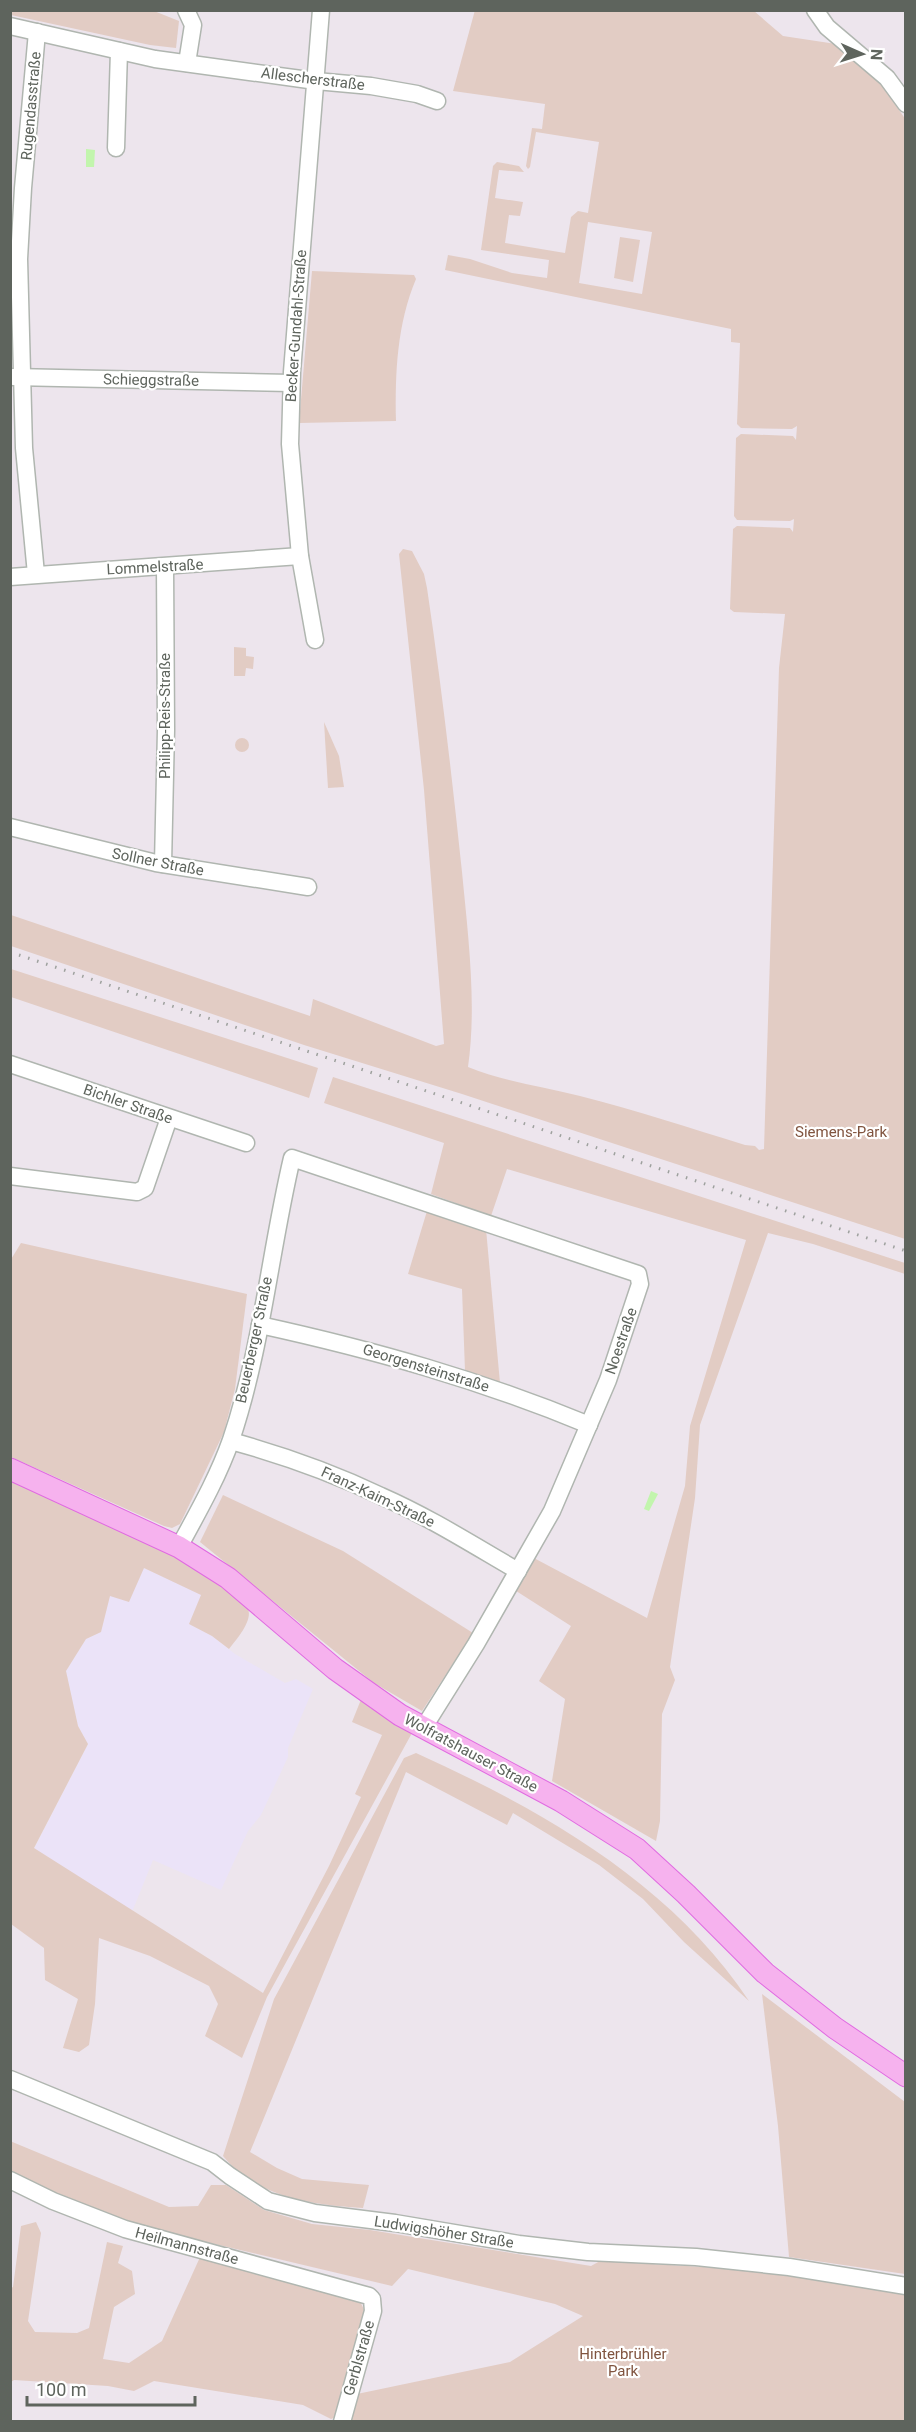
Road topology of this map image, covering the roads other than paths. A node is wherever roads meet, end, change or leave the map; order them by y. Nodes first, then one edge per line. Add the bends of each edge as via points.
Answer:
1 (186, 10) edge
2 (321, 10) edge
3 (815, 10) edge
4 (10, 26) edge
5 (37, 32) junction
6 (119, 51) junction
7 (187, 63) junction
8 (316, 81) junction
9 (437, 101) dead end
10 (906, 104) edge
11 (116, 148) dead end
12 (17, 188) edge
13 (16, 377) edge
14 (291, 383) junction
15 (300, 556) junction
16 (165, 567) junction
17 (36, 574) junction
18 (10, 578) edge
19 (315, 640) dead end
20 (10, 827) edge
21 (163, 864) junction
22 (308, 886) dead end
23 (10, 1064) edge
24 (169, 1118) junction
25 (246, 1143) dead end
26 (292, 1158) joint
27 (10, 1176) edge
28 (260, 1326) junction
29 (589, 1425) junction
30 (231, 1441) junction
31 (10, 1469) edge
32 (180, 1547) junction
33 (518, 1571) junction
34 (424, 1727) junction
35 (906, 2076) edge
36 (10, 2079) edge
37 (10, 2180) edge
38 (906, 2286) edge
39 (369, 2296) joint
40 (342, 2421) edge

1 - 7 street via 193,25
2 - 8 street, Becker-Gundahl-Straße
3 - 10 street via 827,27 887,78
4 - 5 street, Allescherstraße
5 - 6 street, Allescherstraße
5 - 12 street, Rugendasstraße
6 - 7 street, Allescherstraße
6 - 11 street
7 - 8 street, Allescherstraße
8 - 9 street, Allescherstraße via 371,86
8 - 14 street, Becker-Gundahl-Straße
12 - 13 street, Rugendasstraße via 20,259
13 - 14 street, Schieggstraße
13 - 17 street, Rugendasstraße
14 - 15 street, Becker-Gundahl-Straße via 290,455
15 - 16 street, Lommelstraße
15 - 19 street, Becker-Gundahl-Straße
16 - 17 street, Lommelstraße
16 - 21 street, Philipp-Reis-Straße
17 - 18 street, Lommelstraße
20 - 21 street, Sollner Straße
21 - 22 street, Sollner Straße
23 - 24 street, Bichler Straße
24 - 25 street, Bichler Straße
24 - 27 street via 146,1188 137,1192
26 - 28 street, Beuerberger Straße
26 - 29 street, Noestraße via 638,1274 640,1284
28 - 29 street, Georgensteinstraße via 372,1350 534,1402
28 - 30 street, Beuerberger Straße
29 - 33 street, Noestraße via 552,1511
30 - 32 street, Beuerberger Straße
30 - 33 street, Franz-Kaim-Straße via 334,1475 383,1496
31 - 32 main road, Wolfratshauser Straße
32 - 34 main road, Wolfratshauser Straße via 228,1578 335,1669 400,1715
33 - 34 street, Noestraße
34 - 35 main road, Wolfratshauser Straße via 561,1802 637,1849 765,1973 835,2028
36 - 38 street, Ludwigshöher Straße via 212,2162 268,2201 292,2208 519,2244 789,2266
37 - 39 street, Heilmannstraße via 125,2229
39 - 40 street, Gerblstraße via 373,2311

